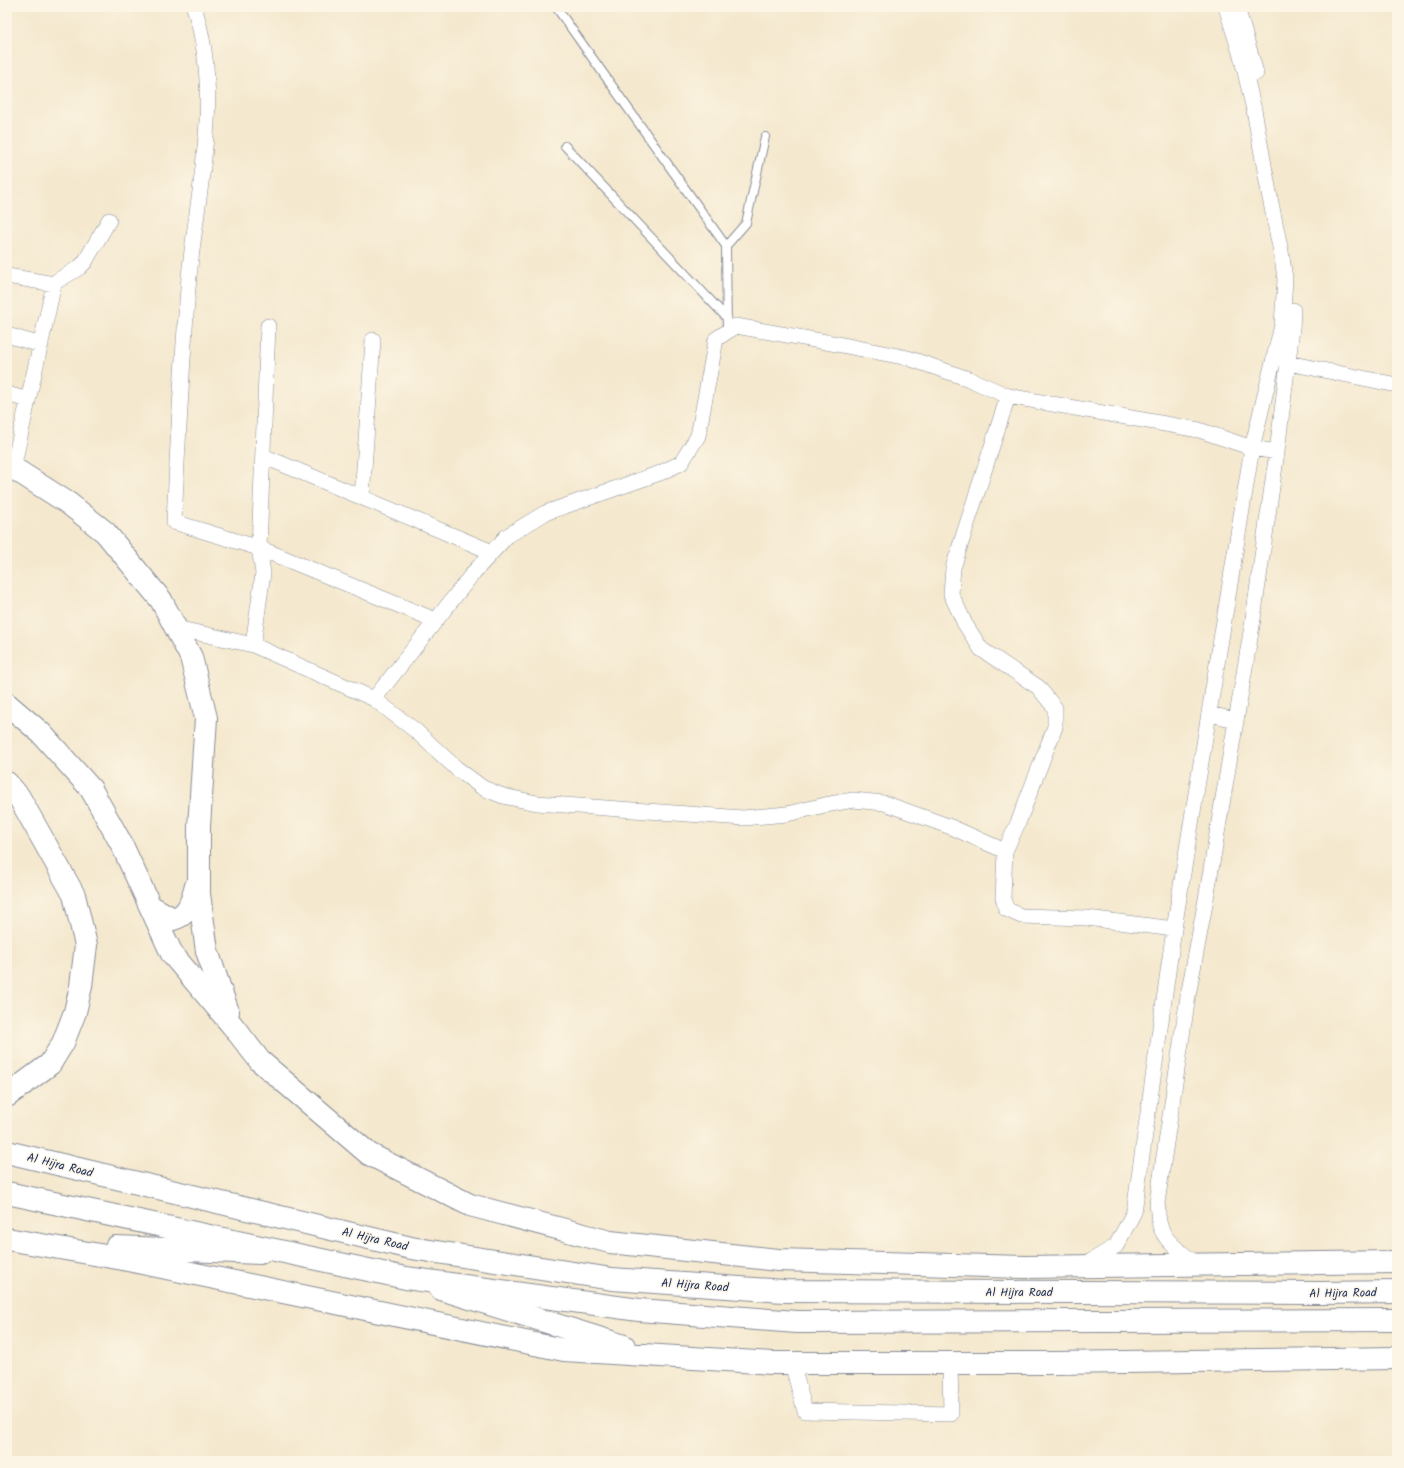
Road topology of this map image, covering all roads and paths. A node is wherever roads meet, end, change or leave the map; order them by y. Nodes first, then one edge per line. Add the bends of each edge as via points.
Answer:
1 (194, 7) edge
2 (556, 7) edge
3 (1226, 7) edge
4 (1237, 7) edge
5 (766, 137) dead end
6 (565, 146) dead end
7 (108, 220) dead end
8 (726, 246) junction
9 (7, 276) edge
10 (54, 284) junction
11 (727, 325) junction
12 (268, 326) dead end
13 (7, 335) edge
14 (373, 340) dead end
15 (41, 345) junction
16 (1288, 363) junction
17 (1397, 386) edge
18 (7, 394) edge
19 (1008, 396) junction
20 (28, 400) junction
21 (1252, 448) junction
22 (1277, 452) junction
23 (263, 456) junction
24 (10, 468) edge
25 (362, 497) junction
26 (259, 548) junction
27 (492, 552) junction
28 (436, 620) junction
29 (176, 628) junction
30 (253, 646) junction
31 (374, 699) junction
32 (7, 704) edge
33 (1209, 714) junction
34 (1236, 720) junction
35 (7, 783) edge
36 (1005, 851) junction
37 (199, 886) junction
38 (150, 906) junction
39 (1174, 929) junction
40 (1165, 992) junction
41 (1188, 996) junction
42 (232, 1025) junction
43 (7, 1096) edge
44 (7, 1152) edge
45 (7, 1193) edge
46 (7, 1239) edge
47 (33, 1243) junction
48 (291, 1254) junction
49 (1397, 1262) edge
50 (1199, 1265) junction
51 (1082, 1266) junction
52 (406, 1278) junction
53 (1397, 1292) edge
54 (1397, 1320) edge
55 (661, 1357) junction
56 (1397, 1358) edge
57 (792, 1363) junction
58 (950, 1363) junction

1 - 26 street via 201,29 208,80 208,125 185,320 174,522
2 - 8 lane
3 - 21 street via 1254,110 1285,279 1282,325
4 - 16 street via 1264,105 1292,253 1295,279
5 - 8 lane via 746,223
6 - 11 lane
7 - 10 street via 80,268
8 - 11 lane
9 - 10 street
10 - 15 street
11 - 19 street via 908,358 969,379
11 - 27 street via 716,339 698,436 681,464 545,513 507,536
12 - 23 street
13 - 15 street
14 - 25 street
15 - 20 street
16 - 17 street
16 - 22 street
18 - 20 street
19 - 21 street via 1199,430
19 - 36 street via 954,568 951,594 965,624 981,649 1038,687 1055,708 1055,727
20 - 24 street
21 - 22 street
21 - 33 street
22 - 34 street
23 - 25 street
23 - 26 street
24 - 29 main road via 68,503 105,532 161,600
25 - 27 street
26 - 28 street
26 - 30 street via 263,573
27 - 28 street
28 - 31 street
29 - 30 street
29 - 37 main road via 191,657 206,718 198,827
30 - 31 street
31 - 36 street via 416,731 456,768 483,788 503,796 537,803 743,818 787,814 853,800 884,803 951,827
32 - 38 main road via 40,732 91,789 122,845
33 - 34 street
33 - 39 street
34 - 41 street
35 - 43 main road via 19,797 74,895 86,945 75,1012 63,1043 50,1064
36 - 39 street via 1003,898 1006,909 1021,916 1087,918
37 - 38 main road via 191,904 180,918 173,919
37 - 42 main road via 207,951
38 - 42 main road via 172,954
39 - 40 street
40 - 41 street
40 - 51 street via 1134,1212 1116,1246
41 - 50 street via 1157,1204 1159,1224 1166,1238 1178,1251
42 - 51 main road via 260,1061 368,1154 470,1205 610,1242 778,1260 1025,1267
44 - 53 main road, Al Hijra Road via 411,1248 612,1278 784,1291
45 - 48 main road
46 - 47 main road
47 - 48 main road
47 - 55 main road via 123,1259 564,1350
48 - 52 main road
49 - 50 main road
50 - 51 main road
52 - 54 main road via 639,1310 797,1322
52 - 55 main road
55 - 57 main road
56 - 58 main road
57 - 58 main road
57 - 58 street via 805,1412 951,1414

